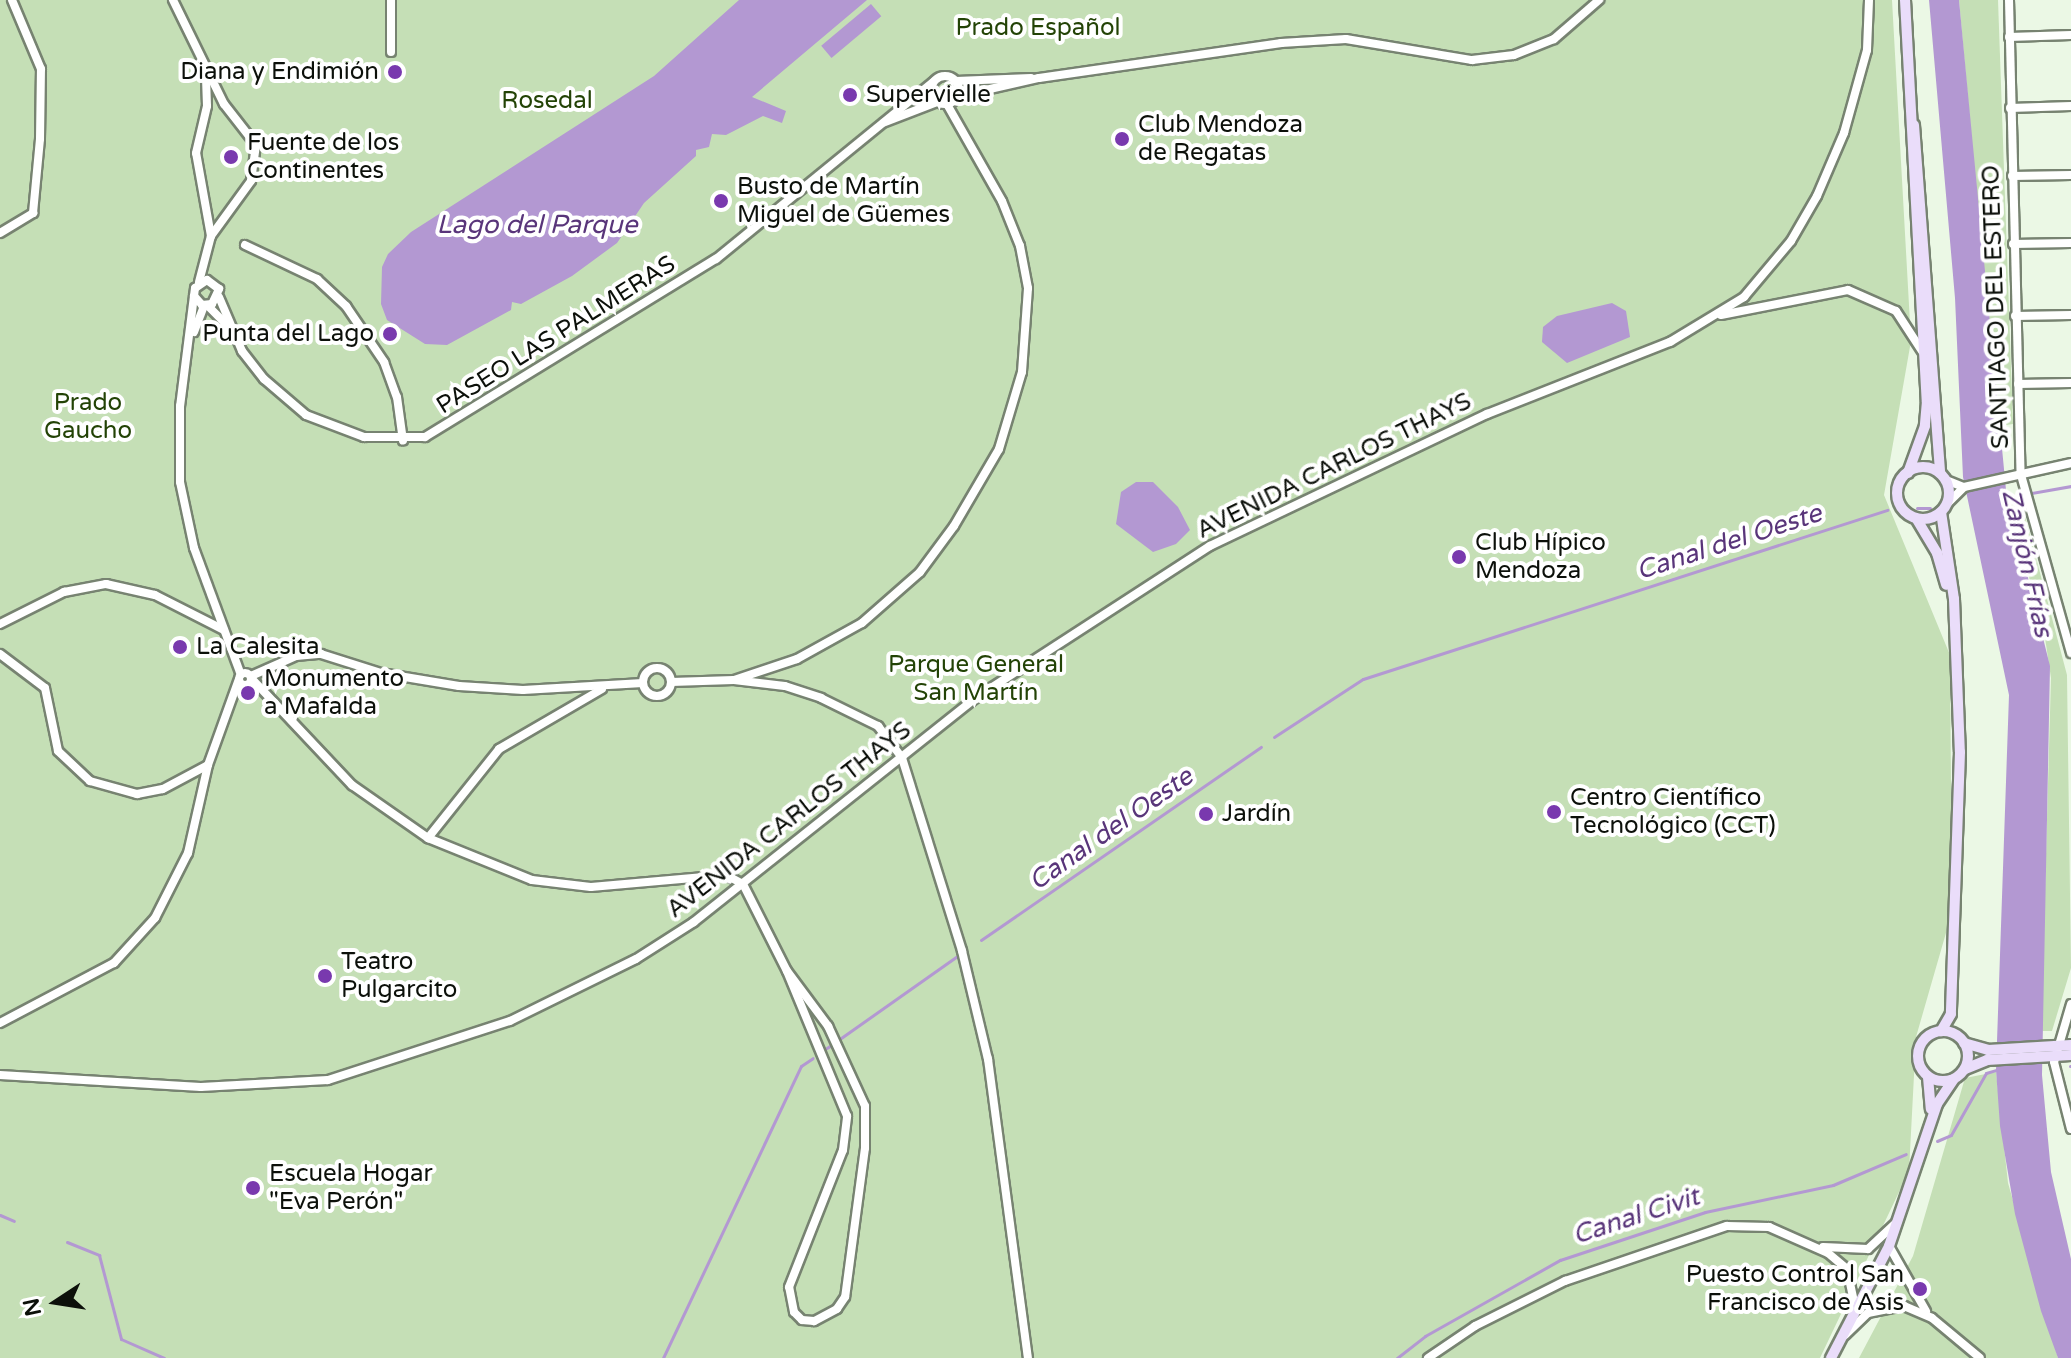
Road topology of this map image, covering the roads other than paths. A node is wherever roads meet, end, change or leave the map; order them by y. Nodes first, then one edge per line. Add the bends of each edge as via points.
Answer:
1 (12, 0) edge
2 (173, 0) edge
3 (391, 0) edge
4 (1599, 0) edge
5 (1869, 0) edge
6 (1905, 0) edge
7 (2009, 0) edge
8 (2071, 35) edge
9 (2009, 37) junction
10 (391, 52) dead end
11 (206, 70) junction
12 (1039, 78) junction
13 (956, 81) junction
14 (933, 82) junction
15 (959, 96) junction
16 (937, 102) junction
17 (947, 104) junction
18 (1911, 104) junction
19 (2071, 106) edge
20 (2010, 108) junction
21 (884, 122) junction
22 (2071, 175) edge
23 (2012, 176) junction
24 (0, 233) edge
25 (211, 236) junction
26 (2071, 243) edge
27 (2013, 244) junction
28 (245, 245) dead end
29 (208, 258) junction
30 (199, 282) junction
31 (214, 282) junction
32 (194, 296) junction
33 (219, 297) junction
34 (206, 306) junction
35 (2071, 315) edge
36 (1717, 316) junction
37 (2015, 316) junction
38 (230, 328) junction
39 (190, 344) junction
40 (1924, 358) junction
41 (2071, 383) edge
42 (2018, 384) junction
43 (403, 441) junction
44 (2071, 463) edge
45 (1908, 473) junction
46 (2021, 475) junction
47 (1943, 476) junction
48 (1964, 487) junction
49 (1944, 508) junction
50 (1916, 518) junction
51 (1956, 622) junction
52 (0, 624) edge
53 (224, 630) junction
54 (2070, 649) edge
55 (0, 654) edge
56 (245, 677) junction
57 (734, 680) junction
58 (671, 682) junction
59 (643, 683) junction
60 (606, 687) junction
61 (902, 758) junction
62 (208, 765) junction
63 (428, 838) junction
64 (743, 884) junction
65 (787, 971) junction
66 (1953, 990) junction
67 (2071, 1004) edge
68 (0, 1023) edge
69 (1941, 1031) junction
70 (1962, 1040) junction
71 (2071, 1045) edge
72 (2055, 1052) junction
73 (1997, 1055) junction
74 (2071, 1055) edge
75 (1965, 1069) junction
76 (0, 1075) edge
77 (1928, 1077) junction
78 (1954, 1079) junction
79 (2071, 1129) edge
80 (1930, 1131) junction
81 (1904, 1211) junction
82 (1811, 1244) junction
83 (1889, 1246) junction
84 (1932, 1318) junction
85 (1845, 1335) junction
86 (1028, 1358) edge
87 (1428, 1358) edge
88 (1831, 1358) edge
89 (1981, 1358) edge

1 - 24 street via 41,69 33,213
2 - 11 street
3 - 10 street
4 - 12 street via 1554,39 1514,55 1472,60 1346,39 1246,47
5 - 36 street, AVENIDA CARLOS THAYS via 1867,50 1844,133 1817,196 1764,275
6 - 18 main road
7 - 9 street, SANTIAGO DEL ESTERO
8 - 9 street
9 - 20 street, SANTIAGO DEL ESTERO
11 - 25 street via 207,106 196,153
11 - 25 street via 256,145 256,170
12 - 13 street
12 - 15 street
13 - 14 street via 945,76
13 - 15 street
14 - 16 street
14 - 21 street
15 - 17 street
16 - 17 street
16 - 21 street
17 - 57 street via 1002,201 1020,246 1028,288 1022,372 999,449 920,572 878,610 797,659
18 - 40 main road
18 - 47 main road
19 - 20 street
20 - 23 street, SANTIAGO DEL ESTERO
21 - 43 street, PASEO LAS PALMERAS via 675,286 452,425
22 - 23 street
23 - 27 street, SANTIAGO DEL ESTERO
25 - 29 street
26 - 27 street
27 - 37 street, SANTIAGO DEL ESTERO
28 - 43 street via 317,279 346,306 384,362 397,397
29 - 30 street
29 - 31 street
30 - 31 street
30 - 32 street
31 - 33 street
32 - 34 street
32 - 39 street
33 - 34 street
33 - 38 street
34 - 38 street
34 - 39 street
35 - 37 street
36 - 40 street, AVENIDA CARLOS THAYS via 1832,290 1864,294 1905,320
36 - 61 street, AVENIDA CARLOS THAYS via 1670,342 1487,414 1337,482 1210,546 1033,658
37 - 42 street, SANTIAGO DEL ESTERO
38 - 43 street, PASEO LAS PALMERAS via 264,379 306,415 364,437
39 - 53 street via 180,406 180,482 194,548
40 - 45 main road via 1925,426
41 - 42 street
42 - 46 street, SANTIAGO DEL ESTERO
44 - 46 street
45 - 47 main road via 1925,468
45 - 50 main road via 1897,494 1903,509
46 - 48 street
46 - 54 street, SANTIAGO DEL ESTERO
47 - 48 street
47 - 49 main road
48 - 49 street
49 - 50 main road
49 - 51 main road
50 - 51 main road via 1937,553
51 - 66 main road via 1960,830
52 - 53 street via 64,592 106,584 155,595
53 - 56 street
55 - 62 street via 45,688 58,751 90,781 137,794 163,789
56 - 60 street via 296,656 321,654 381,673 459,686
56 - 62 street via 230,692
56 - 63 street via 265,690 352,785
57 - 58 street
57 - 61 street via 785,686 821,698 878,726
58 - 59 street via 668,691 655,696
58 - 59 street via 668,673 657,668 645,674
59 - 60 street
60 - 63 street via 499,749
61 - 64 street, AVENIDA CARLOS THAYS
61 - 86 street via 962,951 988,1059
62 - 68 street via 188,853 155,918 114,963
63 - 64 street via 532,880 591,887 726,875
64 - 65 street
64 - 76 street, AVENIDA CARLOS THAYS via 694,922 577,992 355,1075 201,1087
65 - 65 street via 847,1116 843,1150 789,1287 794,1312 802,1320 814,1321 837,1309 845,1297 865,1148 865,1106 828,1026
66 - 69 main road via 1951,1014
66 - 70 main road
67 - 72 street
69 - 70 main road
69 - 77 main road via 1927,1037 1918,1050 1919,1065
70 - 73 main road
70 - 75 main road
71 - 72 main road
72 - 73 main road
72 - 74 main road
72 - 79 street
73 - 75 main road
75 - 78 main road
77 - 78 main road
77 - 80 main road
78 - 80 main road via 1941,1094
80 - 81 main road
81 - 82 street via 1868,1249 1853,1252
81 - 83 main road
82 - 85 street via 1838,1260 1853,1282 1856,1300
82 - 87 street via 1769,1227 1716,1228 1549,1288 1475,1326
83 - 84 street via 1916,1301
83 - 85 main road
84 - 85 street via 1904,1306 1885,1307 1868,1313
84 - 89 street
85 - 88 main road

